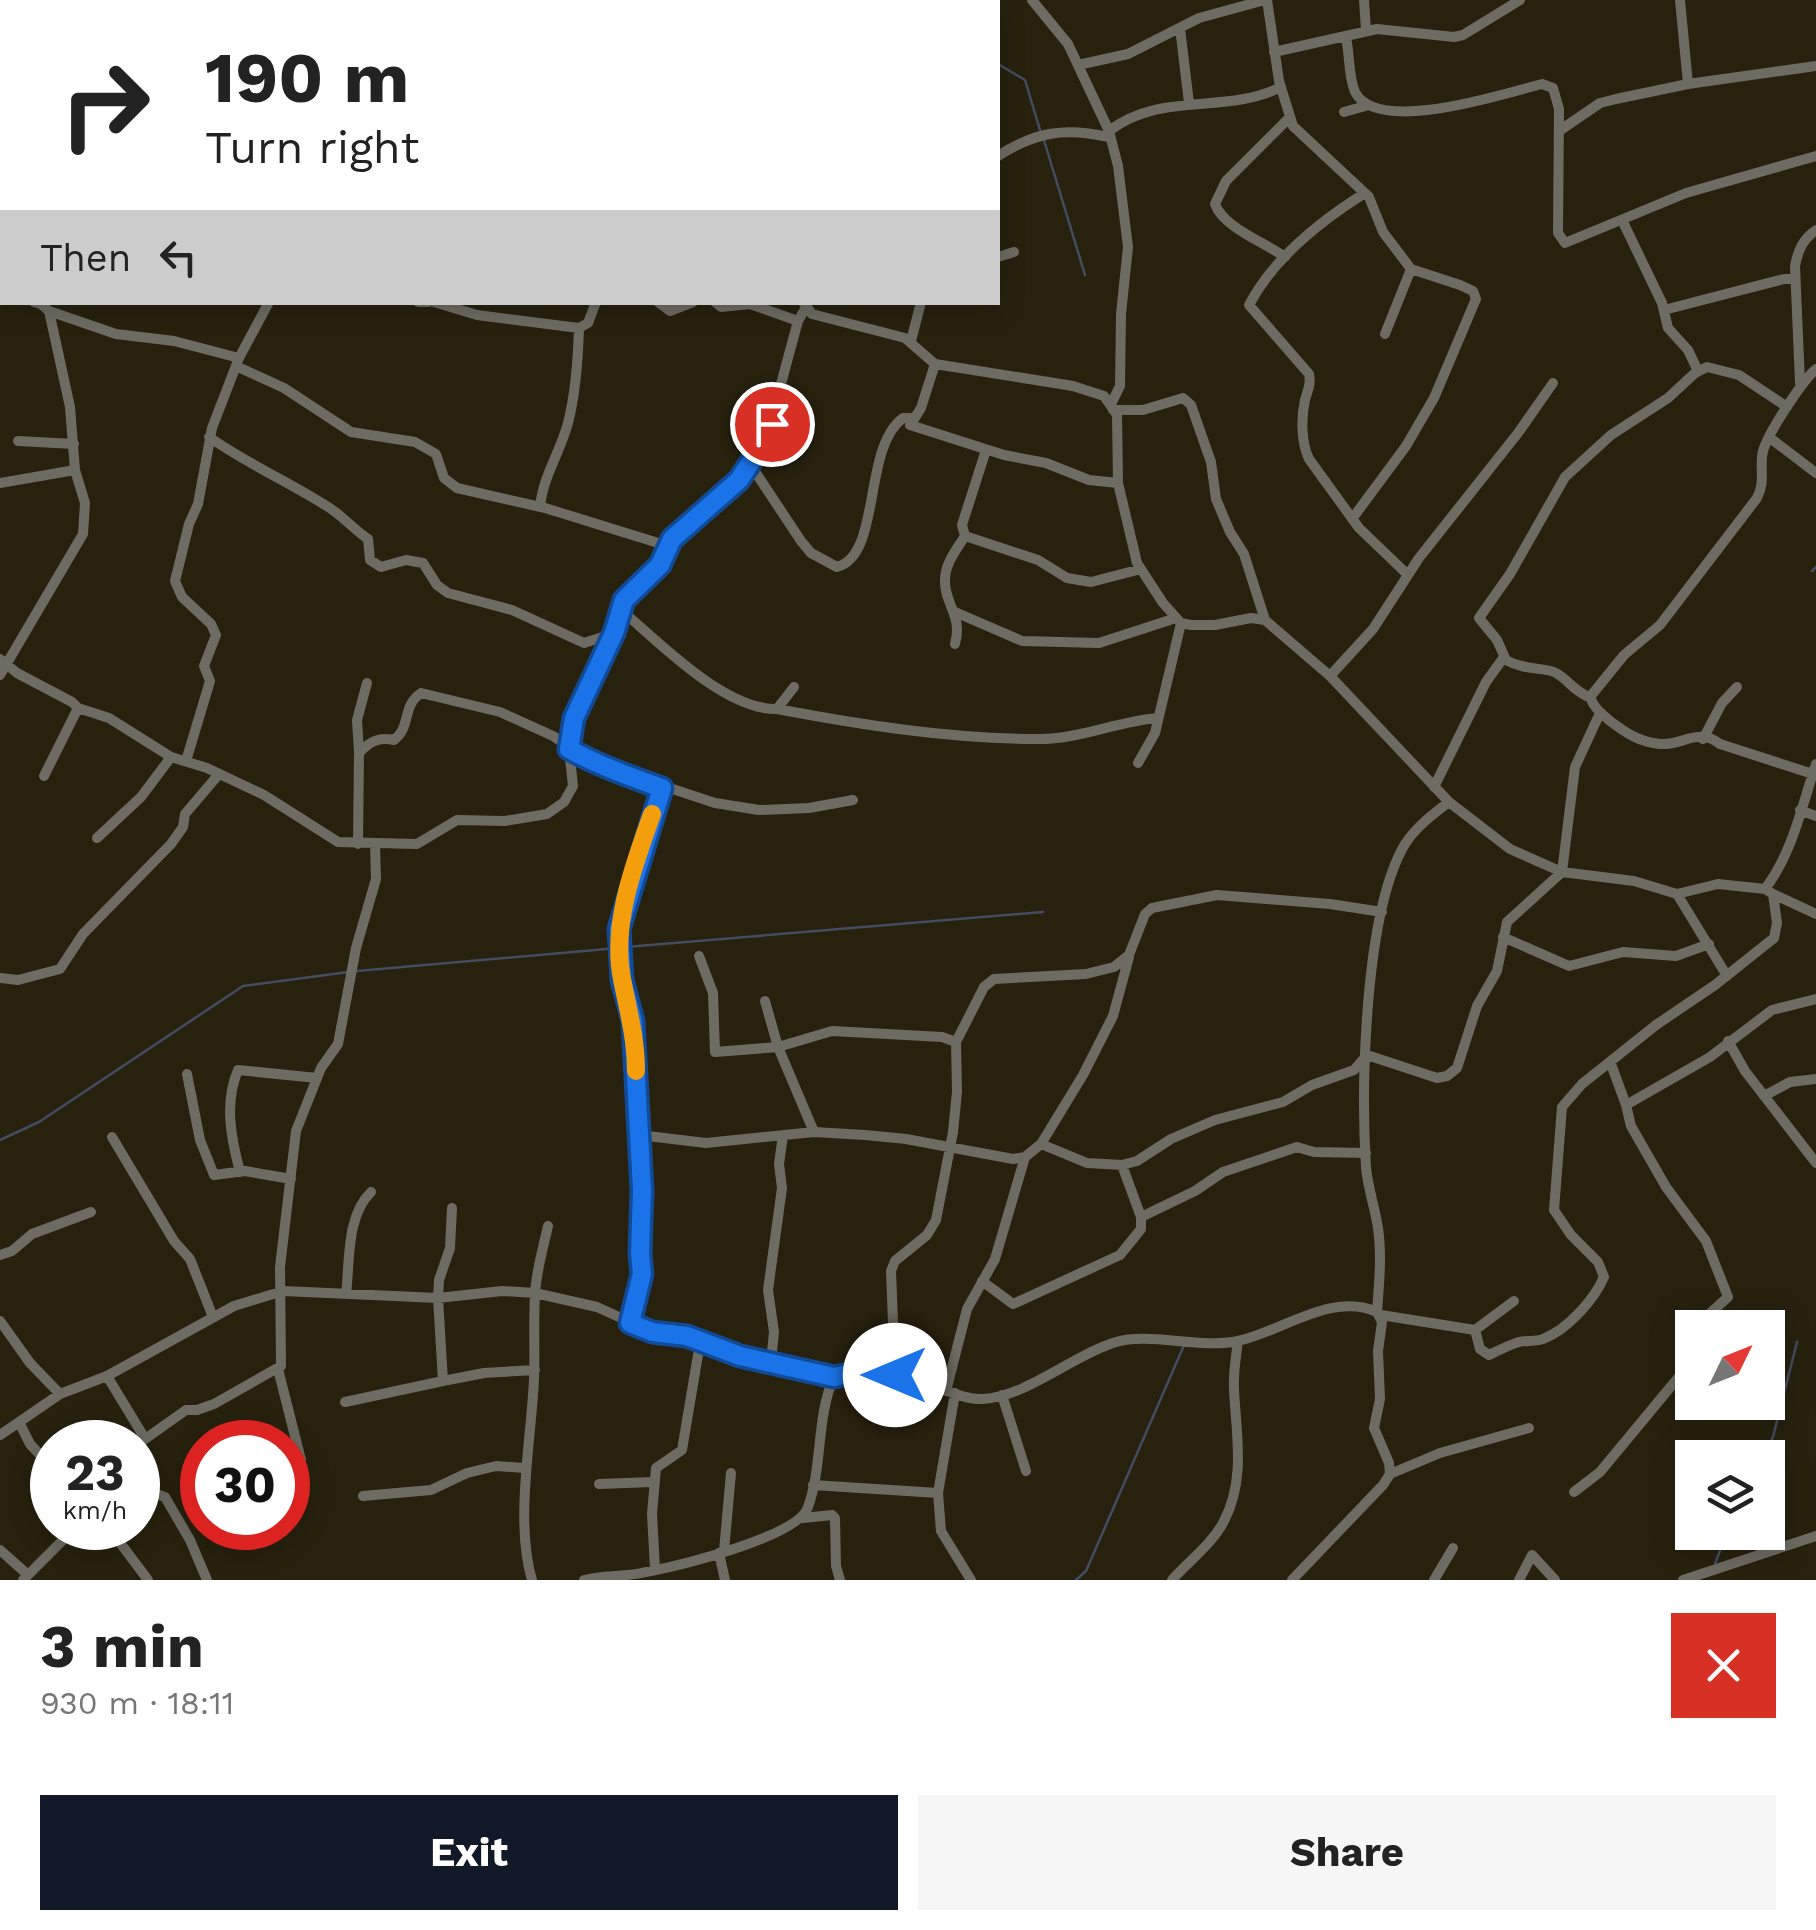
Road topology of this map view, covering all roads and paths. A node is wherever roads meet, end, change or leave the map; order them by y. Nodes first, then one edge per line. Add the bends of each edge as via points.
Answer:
1 (1032, 0) edge
2 (1266, 0) edge
3 (1364, 0) edge
4 (1520, 0) edge
5 (1680, 0) edge
6 (1180, 28) junction
7 (1366, 30) junction
8 (1346, 38) junction
9 (1274, 52) junction
10 (1078, 65) junction
11 (1816, 66) edge
12 (1688, 84) junction
13 (1281, 88) junction
14 (1189, 103) junction
15 (1369, 105) junction
16 (1344, 112) dead end
17 (1289, 118) junction
18 (1560, 130) junction
19 (1108, 134) junction
20 (1000, 155) edge
21 (1816, 156) edge
22 (1365, 193) junction
23 (1622, 220) junction
24 (1816, 230) edge
25 (1014, 252) dead end
26 (1000, 256) edge
27 (1285, 257) junction
28 (1410, 269) junction
29 (1796, 279) junction
30 (39, 305) edge
31 (266, 305) edge
32 (442, 305) edge
33 (595, 305) edge
34 (662, 305) edge
35 (685, 305) edge
36 (753, 305) edge
37 (920, 305) edge
38 (804, 306) edge
39 (1664, 310) junction
40 (49, 311) junction
41 (798, 321) junction
42 (580, 328) junction
43 (1385, 334) dead end
44 (911, 341) junction
45 (237, 362) junction
46 (935, 364) junction
47 (1816, 369) edge
48 (1698, 370) junction
49 (1553, 383) dead end
50 (1800, 383) junction
51 (1112, 407) junction
52 (1787, 407) junction
53 (910, 425) junction
54 (210, 437) junction
55 (1770, 438) junction
56 (18, 441) dead end
57 (74, 444) junction
58 (986, 450) junction
59 (750, 464) junction
60 (75, 470) junction
61 (1816, 473) edge
62 (0, 482) edge
63 (1118, 484) junction
64 (540, 507) junction
65 (1352, 519) junction
66 (966, 536) junction
67 (668, 546) junction
68 (1141, 569) junction
69 (1408, 574) junction
70 (620, 609) junction
71 (955, 612) junction
72 (1178, 620) junction
73 (1264, 620) junction
74 (614, 633) junction
75 (954, 644) dead end
76 (1504, 657) junction
77 (3, 661) edge
78 (0, 675) edge
79 (1330, 676) junction
80 (367, 683) dead end
81 (794, 686) dead end
82 (1737, 687) dead end
83 (1591, 698) junction
84 (78, 708) junction
85 (777, 710) junction
86 (1600, 713) junction
87 (1158, 718) junction
88 (1703, 739) junction
89 (569, 749) junction
90 (359, 753) junction
91 (171, 757) junction
92 (186, 761) junction
93 (1138, 763) dead end
94 (1815, 771) edge
95 (219, 774) junction
96 (44, 776) dead end
97 (1434, 787) junction
98 (662, 788) junction
99 (853, 800) dead end
100 (1449, 802) junction
101 (1800, 810) junction
102 (1816, 816) edge
103 (97, 838) dead end
104 (358, 844) junction
105 (375, 844) junction
106 (1562, 872) junction
107 (1769, 891) junction
108 (1677, 894) junction
109 (1382, 912) junction
110 (1816, 914) edge
111 (1503, 937) junction
112 (1709, 944) junction
113 (699, 956) dead end
114 (1129, 956) junction
115 (1727, 976) junction
116 (0, 978) edge
117 (1816, 1000) edge
118 (764, 1001) dead end
119 (1728, 1041) junction
120 (956, 1042) junction
121 (778, 1046) junction
122 (1367, 1055) junction
123 (1611, 1064) junction
124 (188, 1074) dead end
125 (317, 1078) junction
126 (1816, 1079) edge
127 (1764, 1096) junction
128 (1626, 1105) junction
129 (814, 1132) junction
130 (639, 1135) junction
131 (783, 1136) junction
132 (112, 1137) dead end
133 (1040, 1144) junction
134 (950, 1147) junction
135 (1366, 1153) junction
136 (1025, 1156) junction
137 (1816, 1164) edge
138 (1122, 1165) junction
139 (240, 1172) junction
140 (291, 1179) junction
141 (371, 1192) dead end
142 (452, 1208) dead end
143 (92, 1212) dead end
144 (1141, 1216) junction
145 (548, 1226) dead end
146 (0, 1256) edge
147 (982, 1281) junction
148 (283, 1292) junction
149 (346, 1294) junction
150 (534, 1294) junction
151 (438, 1298) junction
152 (1514, 1301) dead end
153 (1714, 1310) edge
154 (1379, 1314) junction
155 (213, 1317) junction
156 (0, 1321) edge
157 (630, 1323) junction
158 (1476, 1330) junction
159 (1238, 1341) junction
160 (700, 1343) junction
161 (771, 1362) junction
162 (278, 1369) junction
163 (535, 1370) junction
164 (895, 1375) junction
165 (107, 1376) junction
166 (834, 1377) junction
167 (443, 1381) junction
168 (1675, 1382) edge
169 (950, 1392) junction
170 (60, 1394) junction
171 (1002, 1394) junction
172 (345, 1402) dead end
173 (130, 1420) edge
174 (290, 1420) edge
175 (20, 1424) junction
176 (160, 1427) edge
177 (1529, 1428) dead end
178 (0, 1435) edge
179 (30, 1444) edge
180 (525, 1468) junction
181 (1026, 1471) dead end
182 (732, 1472) dead end
183 (1390, 1474) junction
184 (653, 1482) junction
185 (599, 1484) dead end
186 (813, 1485) junction
187 (1574, 1492) dead end
188 (938, 1493) junction
189 (160, 1495) edge
190 (363, 1496) dead end
191 (802, 1518) junction
192 (1816, 1536) edge
193 (1453, 1548) dead end
194 (0, 1550) edge
195 (53, 1550) edge
196 (126, 1550) edge
197 (721, 1552) junction
198 (649, 1574) edge
199 (25, 1577) edge
200 (148, 1580) edge
201 (207, 1580) edge
202 (532, 1580) edge
203 (584, 1580) edge
204 (725, 1580) edge
205 (840, 1580) edge
206 (971, 1580) edge
207 (1172, 1580) edge
208 (1292, 1580) edge
209 (1434, 1580) edge
210 (1519, 1580) edge
211 (1555, 1580) edge
212 (1683, 1580) edge

1 - 10 street
2 - 6 street
2 - 9 street
3 - 7 street
4 - 7 street via 1454,36
5 - 12 street
6 - 10 street via 1128,54
6 - 14 street
7 - 8 street
8 - 9 street
8 - 15 street via 1356,94
9 - 13 street
10 - 19 street
11 - 12 street
12 - 18 street via 1600,103
13 - 14 street via 1226,104
13 - 17 street
14 - 19 street via 1154,109
15 - 16 street
15 - 18 street via 1430,112 1542,84 1552,88
17 - 22 street
17 - 27 street via 1226,181 1215,204 1219,216
18 - 23 street via 1560,240
19 - 20 street via 1056,130
19 - 51 street via 1128,247 1120,386
21 - 23 street via 1686,193
22 - 27 street
22 - 28 street
23 - 39 street
24 - 29 street via 1797,252
25 - 26 street
27 - 65 street via 1250,305 1309,374 1303,447
28 - 43 street
28 - 65 street via 1460,284 1476,299 1434,398
29 - 39 street
29 - 50 street
30 - 40 street
31 - 45 street
32 - 42 street
33 - 42 street
34 - 35 street via 670,311
36 - 41 street
37 - 44 street
38 - 41 street
38 - 44 street via 812,314
39 - 48 street via 1668,328
40 - 45 street
40 - 57 street
41 - 59 street via 772,424
42 - 64 street via 568,426
44 - 46 street
45 - 54 street
45 - 64 street via 352,432 415,442 436,454 444,478 457,488
46 - 51 street via 1073,386 1104,396
46 - 53 street
47 - 50 street
48 - 52 street via 1713,367 1739,376
48 - 76 street via 1565,477 1478,618
49 - 69 street
50 - 52 street
51 - 63 street via 1119,430
51 - 73 street via 1143,410 1183,398 1192,405 1216,499 1244,554
52 - 55 street
53 - 58 street
53 - 59 street via 911,418 903,418 887,436 862,539 842,566 811,552
54 - 74 street via 328,506 368,539 370,560 380,567 423,563 448,593 512,610 584,643
54 - 92 street via 175,581 216,635
55 - 61 street
55 - 83 street via 1757,498 1660,625 1624,655
56 - 57 street
57 - 60 street
58 - 63 street
58 - 66 street via 962,524
59 - 67 street
60 - 62 street
60 - 77 street via 86,504 83,534
63 - 68 street
64 - 67 street
65 - 69 street
66 - 68 street via 1038,560 1067,578 1091,582
66 - 71 street via 944,580
67 - 70 street via 660,565
68 - 72 street
69 - 79 street via 1373,629
70 - 74 street
70 - 85 street via 721,690 762,710
71 - 72 street via 1022,641 1099,643
71 - 75 street
72 - 73 street
72 - 87 street
73 - 79 street
74 - 89 street via 574,718
76 - 83 street via 1524,669 1554,672
76 - 97 street
77 - 78 street
77 - 84 street
79 - 97 street
80 - 90 street via 357,720
81 - 85 street
82 - 88 street
83 - 86 street
84 - 91 street via 109,718
84 - 96 street
85 - 87 street via 1041,740
86 - 88 street via 1627,736 1662,745
86 - 106 street via 1575,767
87 - 93 street
88 - 94 street
89 - 90 street via 500,712 421,693 410,702 401,734 368,743
89 - 98 street
89 - 105 street via 573,786 547,814 467,818 417,844
90 - 104 street
91 - 92 street
91 - 103 street
92 - 95 street
94 - 101 street
95 - 104 street via 325,836
95 - 116 street via 184,814 171,844 84,934 60,970
97 - 100 street
98 - 99 street via 759,810
98 - 130 street via 619,929 633,1021
100 - 106 street via 1510,849
100 - 109 street via 1406,843
101 - 102 street
101 - 107 street
104 - 105 street
105 - 125 street via 376,878 338,1044
106 - 108 street
106 - 111 street via 1507,922
107 - 108 street via 1718,884
107 - 110 street
107 - 115 street via 1774,938
108 - 112 street
109 - 114 street via 1217,895 1152,908
109 - 122 street
111 - 112 street via 1569,966 1622,952 1676,956
111 - 122 street via 1497,971 1447,1076
112 - 115 street
113 - 121 street via 713,993 714,1052
114 - 120 street via 1103,971 994,979
114 - 133 street via 1113,1016
115 - 123 street
117 - 119 street via 1772,1010
118 - 121 street
119 - 127 street
119 - 128 street
120 - 121 street via 850,1030
120 - 134 street
121 - 129 street
122 - 135 street
122 - 138 street via 1354,1070 1283,1102 1215,1120
123 - 128 street
123 - 158 street via 1562,1106 1554,1201 1571,1235 1598,1262 1601,1284 1541,1341 1523,1340 1489,1354 1480,1349
124 - 139 street via 214,1175
125 - 139 street via 238,1070 229,1101
125 - 140 street via 300,1116
126 - 127 street via 1790,1082
127 - 137 street
128 - 153 street via 1666,1187 1706,1241 1728,1297
129 - 131 street
129 - 134 street
130 - 131 street via 706,1144
130 - 157 street via 642,1274
131 - 161 street via 768,1290
132 - 155 street via 190,1259
133 - 136 street
133 - 138 street via 1087,1163
134 - 136 street
134 - 164 street via 936,1220 891,1271
135 - 144 street via 1297,1148 1223,1172
135 - 154 street via 1380,1248
136 - 147 street
138 - 144 street
139 - 140 street
140 - 148 street
141 - 149 street via 354,1224
142 - 151 street
143 - 146 street via 32,1234
144 - 147 street via 1140,1230 1120,1255 1018,1302 1008,1302
145 - 150 street
147 - 169 street via 967,1310
148 - 149 street
148 - 155 street
148 - 162 street
149 - 151 street
150 - 151 street
150 - 157 street via 597,1307
150 - 163 street
151 - 167 street
152 - 158 street
154 - 158 street
154 - 159 street via 1363,1307 1330,1309
154 - 183 street via 1374,1428
155 - 165 street
156 - 170 street
157 - 160 street
159 - 171 street via 1115,1342
159 - 207 street via 1233,1383 1240,1465 1233,1493 1216,1535
160 - 161 street
160 - 184 street via 682,1450 661,1462
161 - 166 street
162 - 174 street
162 - 176 street
163 - 167 street
163 - 180 street
164 - 166 street via 868,1370
164 - 169 street
165 - 170 street
165 - 173 street
166 - 186 street
167 - 172 street
168 - 187 street via 1600,1472
169 - 171 street via 981,1400
169 - 188 street
170 - 175 street
171 - 181 street
175 - 178 street
175 - 179 street
177 - 183 street
180 - 190 street via 496,1466 431,1490
180 - 202 street via 524,1554
182 - 197 street
183 - 208 street
184 - 185 street
184 - 198 street
186 - 188 street
186 - 191 street
188 - 206 street via 941,1531
189 - 201 street
191 - 197 street
191 - 205 street via 835,1518
192 - 212 street
193 - 209 street
194 - 199 street
195 - 199 street
196 - 200 street
197 - 198 street
197 - 204 street
198 - 203 street
210 - 211 street via 1532,1555

